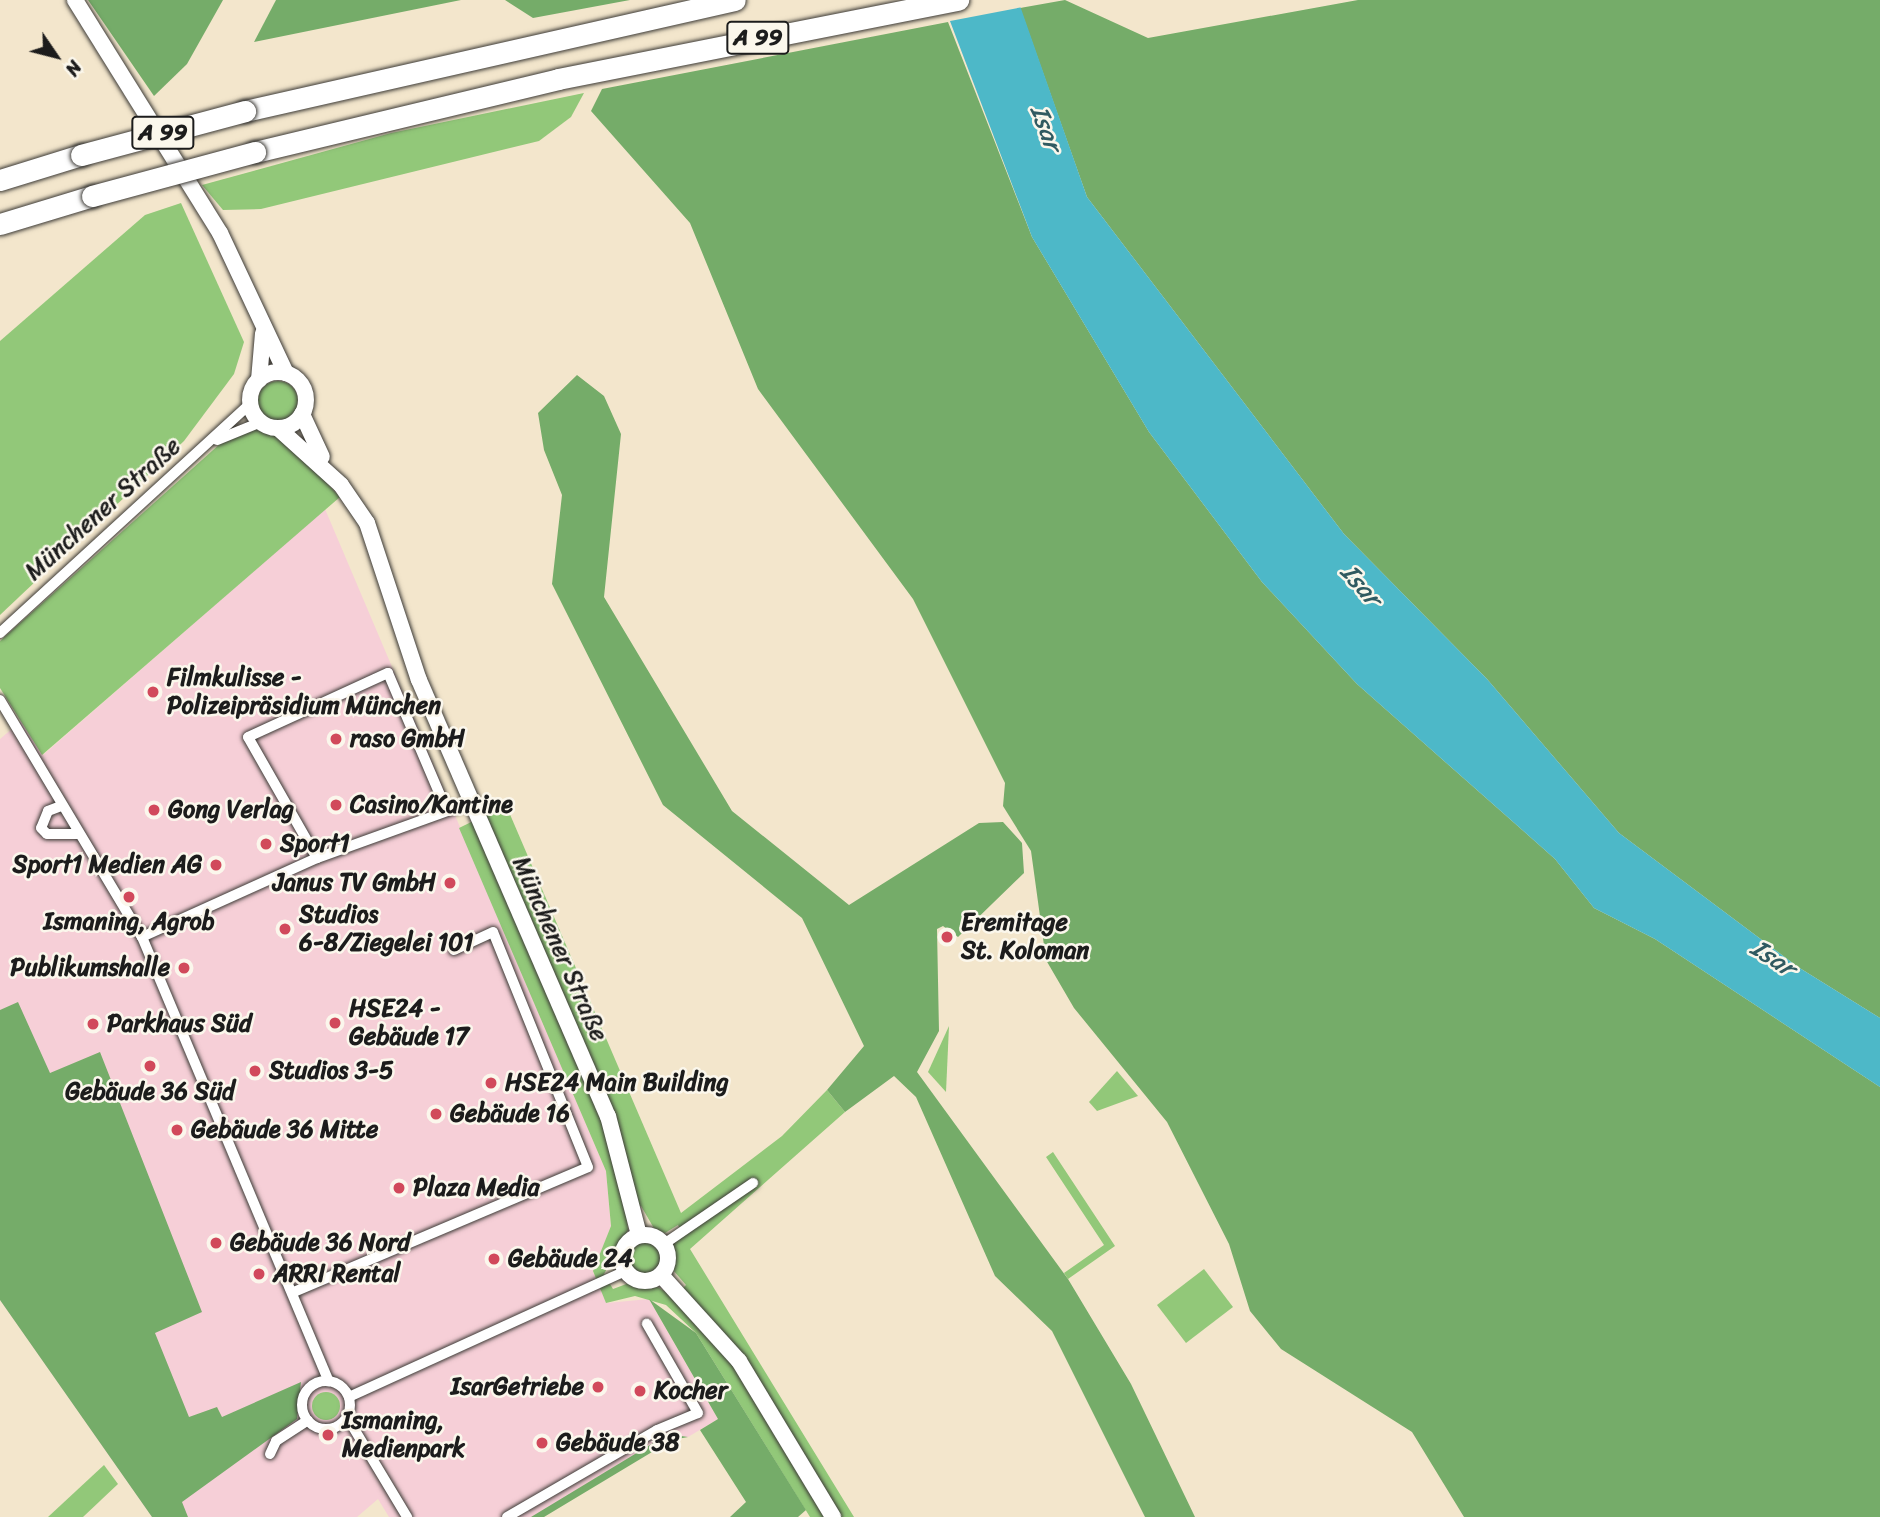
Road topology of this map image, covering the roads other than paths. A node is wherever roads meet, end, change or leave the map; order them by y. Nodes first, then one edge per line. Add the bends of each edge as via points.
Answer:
1 (75, 0) edge
2 (735, 0) edge
3 (958, 0) edge
4 (0, 180) edge
5 (0, 225) edge
6 (262, 327) junction
7 (286, 373) junction
8 (259, 380) junction
9 (251, 403) junction
10 (302, 414) junction
11 (261, 422) junction
12 (278, 428) junction
13 (206, 447) junction
14 (334, 477) junction
15 (0, 633) edge
16 (0, 700) edge
17 (470, 803) junction
18 (61, 806) junction
19 (447, 811) junction
20 (78, 834) junction
21 (317, 858) junction
22 (142, 936) junction
23 (454, 950) dead end
24 (753, 1183) dead end
25 (639, 1235) junction
26 (664, 1244) junction
27 (625, 1272) junction
28 (661, 1275) junction
29 (294, 1292) junction
30 (647, 1324) dead end
31 (329, 1381) junction
32 (349, 1397) junction
33 (347, 1417) junction
34 (308, 1420) junction
35 (270, 1454) dead end
36 (407, 1517) edge
37 (507, 1517) edge
38 (833, 1517) edge

1 - 6 main road via 220,233
2 - 4 highway, A 99, bridge via 550,37 245,111
3 - 5 highway, A 99, bridge via 558,79 255,152
6 - 7 main road
6 - 8 main road
7 - 8 main road
7 - 10 main road via 304,389
8 - 9 main road
9 - 11 main road
9 - 13 street, Münchener Straße
10 - 12 main road
10 - 14 main road, Münchener Straße
11 - 12 main road
11 - 13 street, Münchener Straße via 240,426
12 - 14 main road, Münchener Straße
13 - 15 street, Münchener Straße
14 - 17 main road, Münchener Straße via 367,523 419,680
16 - 18 street
17 - 19 street
17 - 25 main road, Münchener Straße via 608,1116
18 - 20 street
18 - 20 street via 48,811 41,828 57,836
19 - 21 street
19 - 21 street via 388,673 248,737
20 - 22 street
21 - 22 street
22 - 29 street
23 - 29 street via 492,932 589,1167
24 - 26 street
25 - 26 main road
25 - 27 main road via 622,1250
26 - 28 main road via 668,1259
27 - 28 main road via 642,1281
27 - 32 street
28 - 38 main road via 739,1362
29 - 31 street
30 - 37 street via 698,1413 657,1430
31 - 32 street
31 - 34 street via 308,1390 303,1407
32 - 33 street
33 - 34 street via 329,1429
33 - 36 street
34 - 35 street via 276,1441

